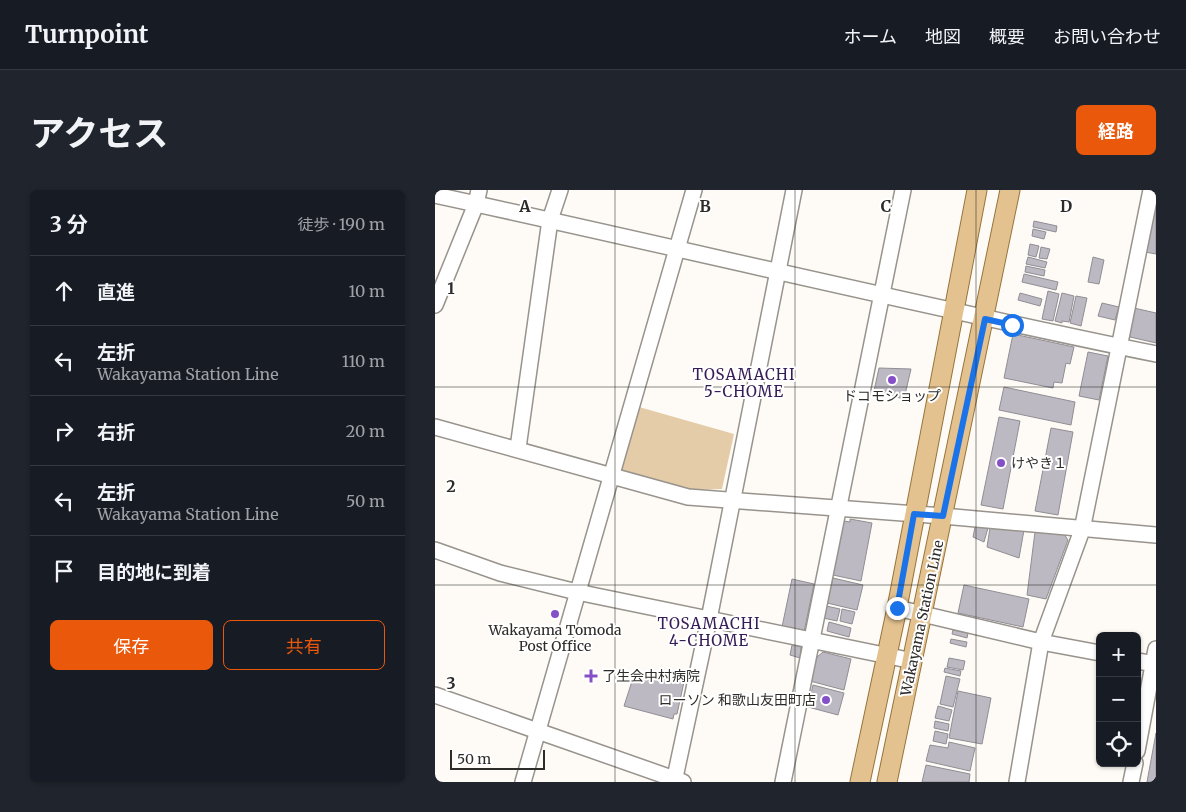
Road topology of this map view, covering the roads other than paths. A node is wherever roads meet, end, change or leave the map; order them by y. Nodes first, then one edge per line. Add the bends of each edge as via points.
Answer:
1 (560, 190) edge
2 (694, 190) edge
3 (794, 190) edge
4 (903, 190) edge
5 (977, 190) edge
6 (1010, 190) edge
7 (1151, 190) edge
8 (435, 195) edge
9 (477, 197) edge
10 (550, 220) junction
11 (675, 249) junction
12 (778, 270) junction
13 (882, 295) junction
14 (435, 305) edge
15 (952, 312) junction
16 (985, 319) junction
17 (1119, 346) junction
18 (1156, 354) edge
19 (435, 427) edge
20 (518, 448) junction
21 (612, 475) junction
22 (731, 501) junction
23 (839, 508) junction
24 (914, 514) junction
25 (943, 516) junction
26 (1082, 530) junction
27 (1156, 535) edge
28 (435, 550) edge
29 (577, 592) junction
30 (897, 608) junction
31 (923, 613) junction
32 (709, 619) junction
33 (812, 640) junction
34 (1041, 642) junction
35 (1096, 653) edge
36 (887, 656) junction
37 (1155, 659) edge
38 (1141, 661) edge
39 (913, 662) junction
40 (435, 695) edge
41 (538, 731) junction
42 (1141, 731) edge
43 (1134, 767) edge
44 (677, 781) edge
45 (523, 782) edge
46 (783, 782) edge
47 (860, 782) edge
48 (887, 782) edge
49 (1017, 782) edge
50 (1131, 782) edge

1 - 10 street
2 - 11 street
3 - 12 street
4 - 13 street
5 - 15 main road, Wakayama Station Line
6 - 16 main road, Wakayama Station Line
7 - 17 street
8 - 9 street
9 - 10 street
9 - 14 street
10 - 11 street
10 - 20 street
11 - 12 street
11 - 21 street
12 - 13 street
12 - 22 street
13 - 15 street
13 - 23 street
15 - 16 street
15 - 24 main road, Wakayama Station Line
16 - 17 street
16 - 25 main road, Wakayama Station Line
17 - 18 street
17 - 26 street
19 - 20 street
20 - 21 street
21 - 22 street via 688,497
21 - 29 street
22 - 23 street
22 - 32 street
23 - 24 street
23 - 33 street
24 - 25 street
24 - 30 main road, Wakayama Station Line
25 - 26 street
25 - 31 main road, Wakayama Station Line
26 - 27 street
26 - 34 street
28 - 29 street via 500,573
29 - 32 street
29 - 41 street
30 - 31 street
30 - 36 main road, Wakayama Station Line
31 - 34 street
31 - 39 main road, Wakayama Station Line
32 - 33 street
32 - 44 street
33 - 36 street
33 - 46 street
34 - 35 street
34 - 49 street
36 - 39 street
36 - 47 main road, Wakayama Station Line
37 - 38 street
37 - 42 street
39 - 48 main road, Wakayama Station Line
40 - 41 street
41 - 44 street
41 - 45 street
43 - 50 street

